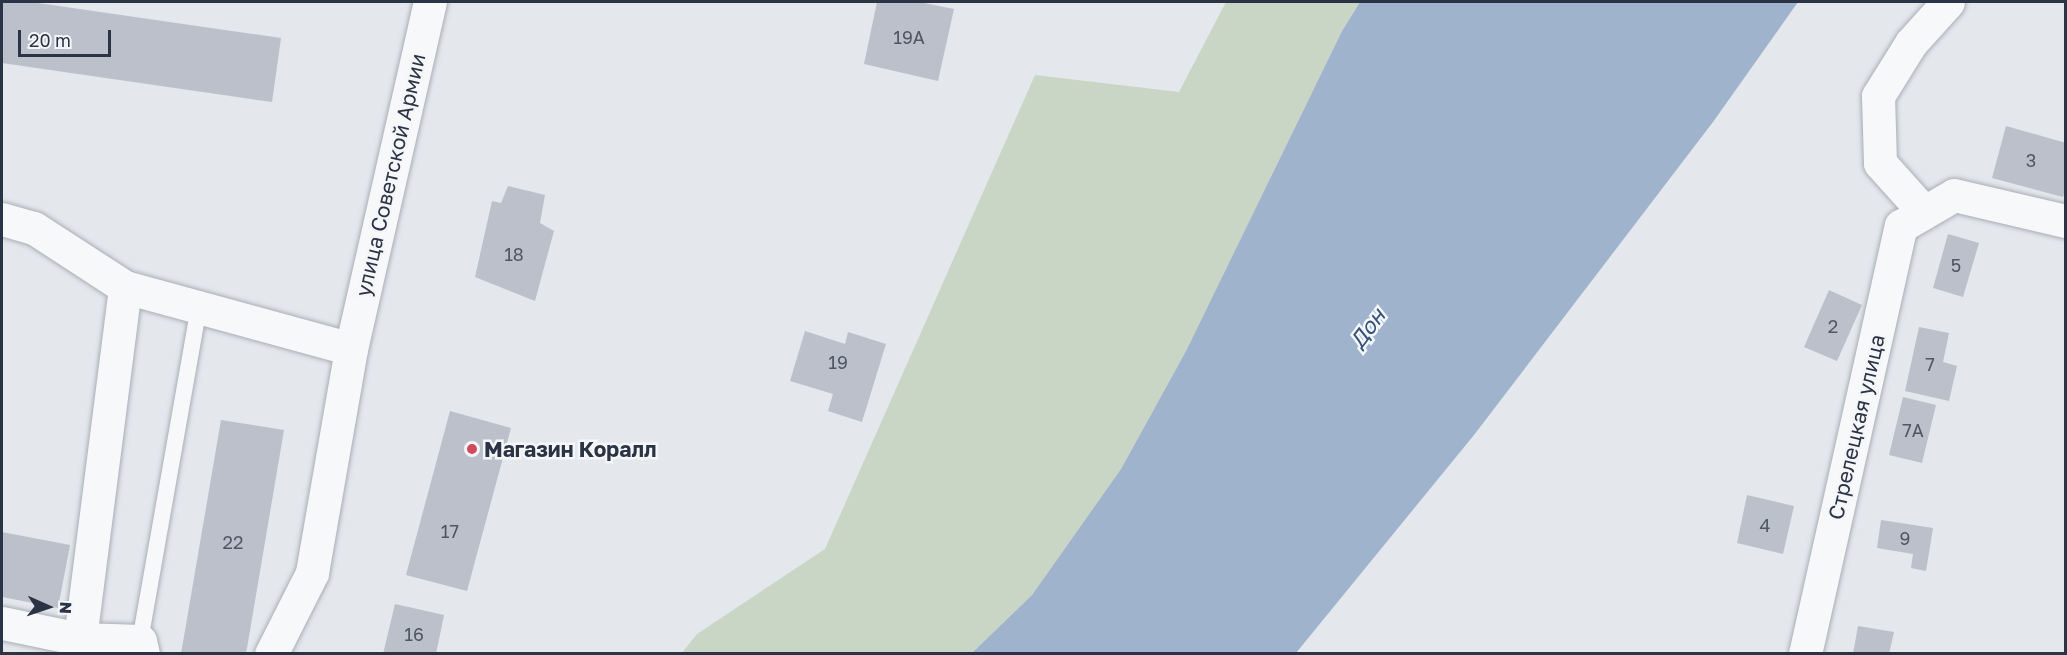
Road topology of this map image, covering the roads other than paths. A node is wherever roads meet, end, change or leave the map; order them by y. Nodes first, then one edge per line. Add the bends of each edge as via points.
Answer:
1 (430, 2) edge
2 (1948, 2) edge
3 (1924, 212) junction
4 (2, 219) edge
5 (2066, 221) edge
6 (125, 287) junction
7 (199, 307) junction
8 (351, 349) junction
9 (2, 623) edge
10 (80, 639) junction
11 (141, 647) edge
12 (271, 654) edge
13 (1805, 654) edge

1 - 8 street, улица Советской Армии
2 - 3 street via 1911,43 1878,96 1880,163
3 - 5 street, Стрелецкая улица via 1954,195
3 - 13 street, Стрелецкая улица via 1901,226
4 - 6 street via 34,228
6 - 7 street
6 - 10 street
7 - 8 street
7 - 11 lane
8 - 12 street, улица Советской Армии via 312,573
9 - 10 street
10 - 11 street

